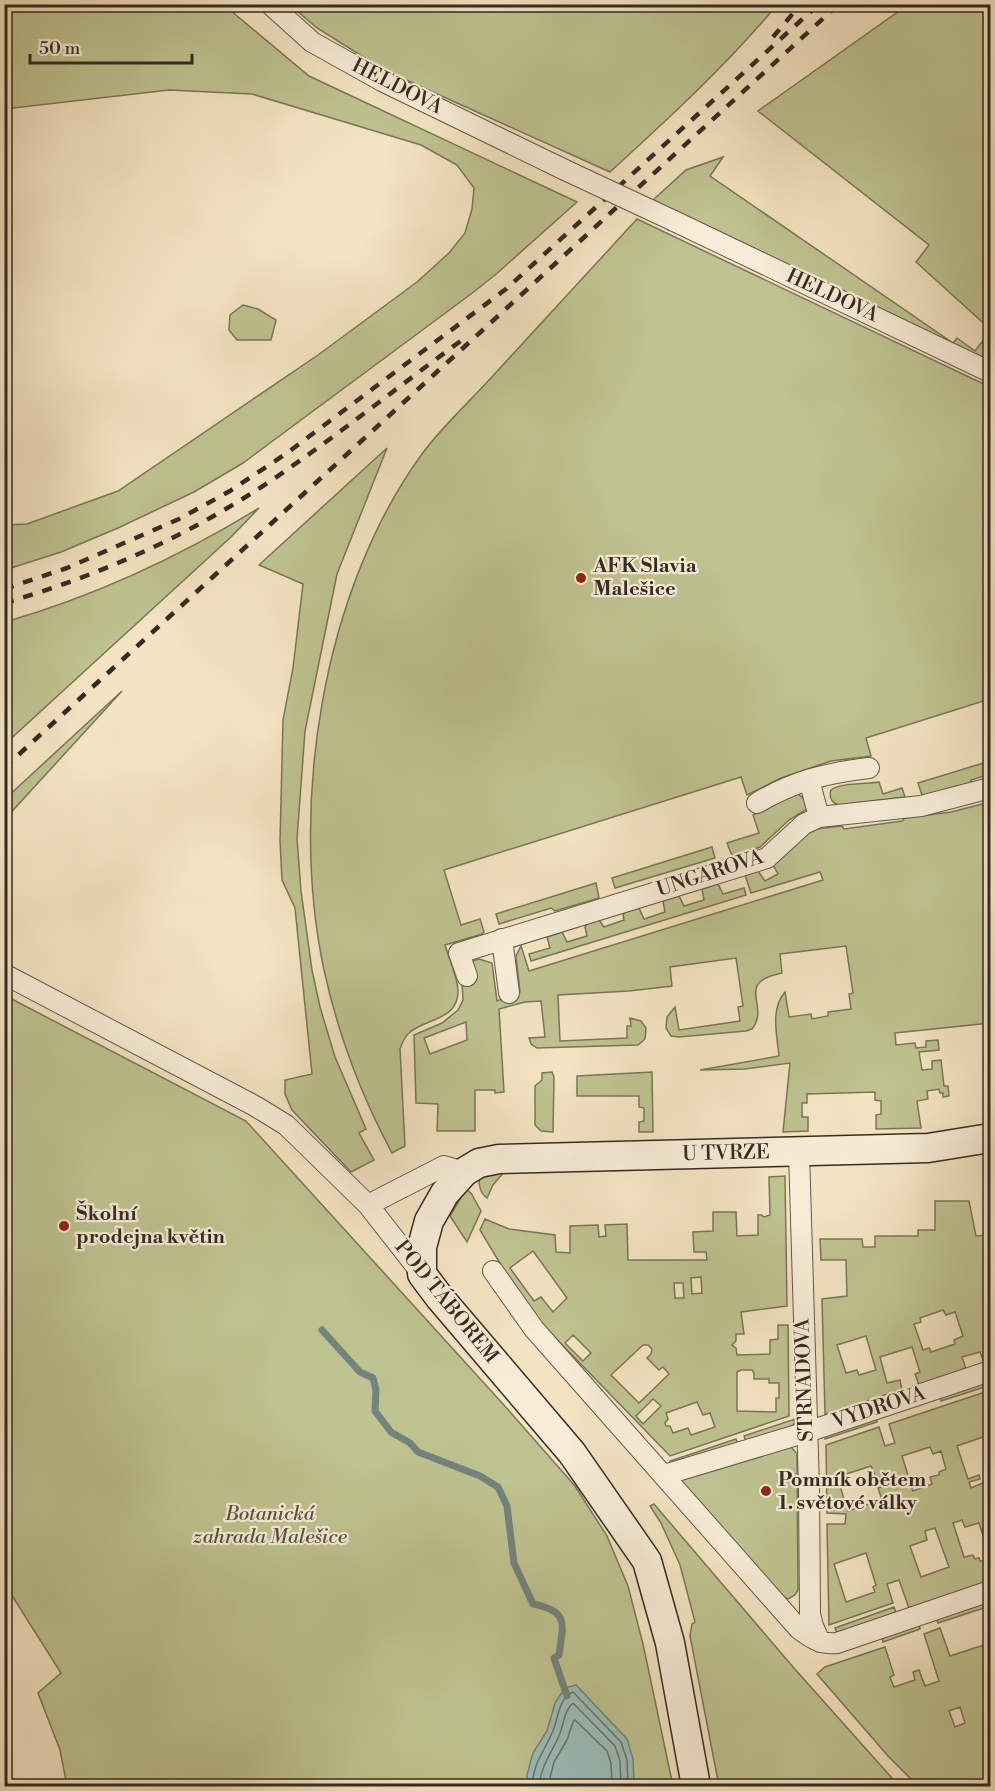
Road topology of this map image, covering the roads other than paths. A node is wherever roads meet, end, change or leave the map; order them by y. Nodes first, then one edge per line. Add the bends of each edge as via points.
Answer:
1 (274, 9) edge
2 (990, 372) edge
3 (869, 768) dead end
4 (809, 780) junction
5 (990, 788) edge
6 (757, 803) dead end
7 (819, 817) junction
8 (502, 939) junction
9 (4, 974) edge
10 (466, 976) dead end
11 (509, 993) dead end
12 (990, 1138) edge
13 (799, 1152) junction
14 (464, 1172) junction
15 (368, 1205) junction
16 (493, 1271) dead end
17 (422, 1274) junction
18 (990, 1371) edge
19 (807, 1432) junction
20 (664, 1475) junction
21 (990, 1591) edge
22 (820, 1642) junction
23 (696, 1786) edge

1 - 2 street, HELDOVA, bridge via 312,42 382,81
3 - 4 street via 832,772
4 - 6 street via 782,788
4 - 7 street
5 - 7 street, UNGAROVA via 921,806
7 - 8 street, UNGAROVA via 804,824 767,858
8 - 10 street, UNGAROVA via 459,953
8 - 11 street
9 - 15 street, POD TÁBOREM via 286,1125
12 - 13 main road, U TVRZE via 928,1148
13 - 14 main road, U TVRZE via 499,1159 479,1163
13 - 19 street, STRNADOVA
14 - 15 street, U TVRZE via 444,1166
14 - 17 main road, U TVRZE via 445,1193 429,1221 422,1247
15 - 17 street, POD TÁBOREM
16 - 20 street via 534,1329
17 - 23 main road, POD TÁBOREM via 572,1453 647,1561 670,1644
18 - 19 street, VYDROVA
19 - 20 street, VYDROVA
19 - 22 street, STRNADOVA via 810,1614
20 - 22 street via 799,1629
21 - 22 street via 837,1643

